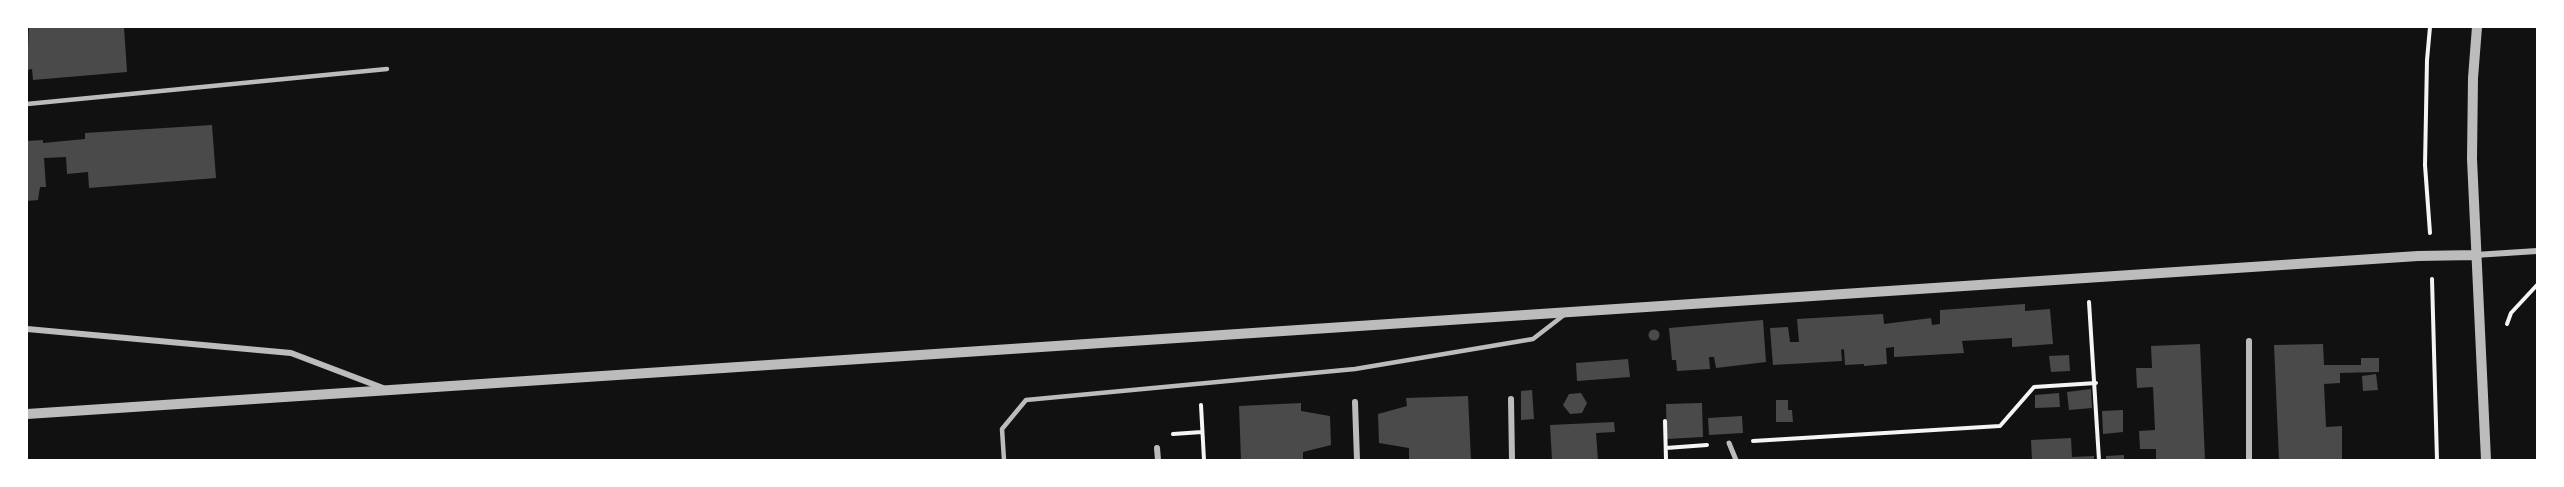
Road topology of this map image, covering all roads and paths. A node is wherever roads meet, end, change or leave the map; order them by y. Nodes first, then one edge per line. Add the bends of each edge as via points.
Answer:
1 (2477, 27) edge
2 (387, 69) dead end
3 (27, 104) edge
4 (2537, 251) edge
5 (2475, 255) junction
6 (2087, 278) junction
7 (2537, 285) edge
8 (1567, 312) junction
9 (27, 329) edge
10 (2504, 333) dead end
11 (2248, 341) dead end
12 (2096, 383) junction
13 (1200, 384) junction
14 (390, 390) junction
15 (1511, 399) dead end
16 (1355, 402) dead end
17 (27, 414) edge
18 (1665, 421) dead end
19 (1729, 443) junction
20 (1157, 448) dead end
21 (1666, 448) junction
22 (1004, 460) edge
23 (1158, 460) edge
24 (1204, 460) edge
25 (1357, 460) edge
26 (1512, 460) edge
27 (1666, 460) edge
28 (1736, 460) edge
29 (2099, 460) edge
30 (2249, 460) edge
31 (2486, 460) edge

1 - 5 street via 2472,120
2 - 3 lane
4 - 5 street
5 - 6 street
5 - 31 street
6 - 8 street
6 - 12 path
7 - 10 path via 2511,313
8 - 13 lane via 1533,339 1355,369
8 - 14 street
9 - 14 street via 291,353
11 - 30 street
12 - 19 path via 2034,387 2000,426
12 - 29 path
13 - 22 lane via 1026,400 1002,429
13 - 24 path
14 - 17 street
15 - 26 street
16 - 25 street
18 - 21 path
19 - 21 path
19 - 28 street
20 - 23 street
21 - 27 path

